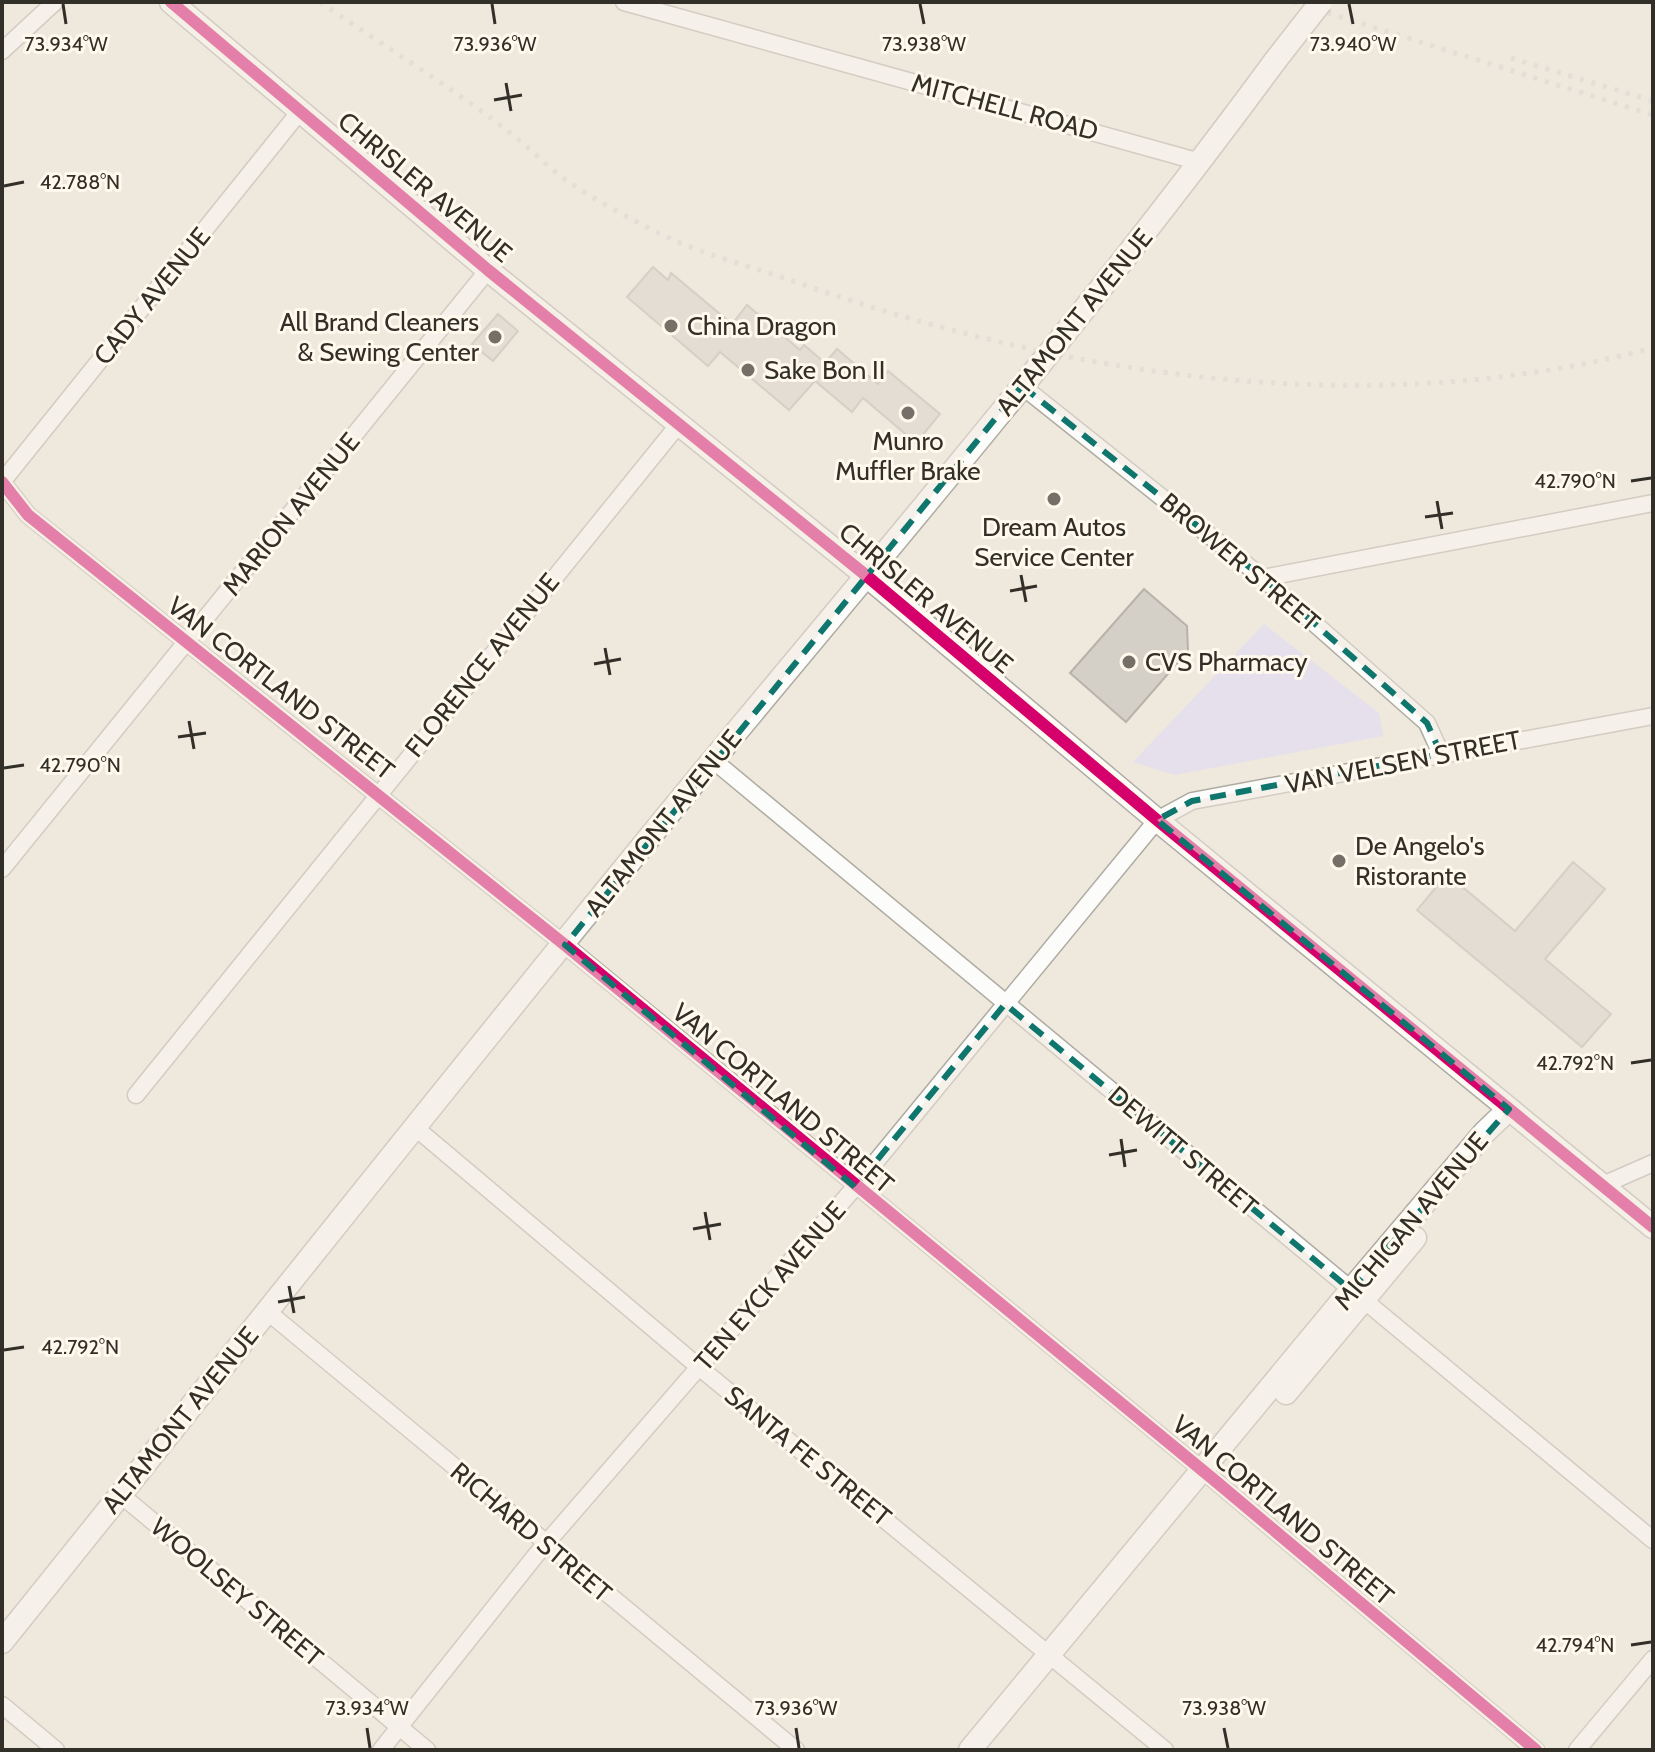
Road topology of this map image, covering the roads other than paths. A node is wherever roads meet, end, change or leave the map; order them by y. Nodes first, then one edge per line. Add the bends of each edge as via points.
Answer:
1 (55, 2) edge
2 (171, 2) edge
3 (624, 2) edge
4 (1321, 2) edge
5 (2, 51) edge
6 (301, 110) junction
7 (1200, 162) junction
8 (488, 270) junction
9 (1022, 386) junction
10 (679, 424) junction
11 (2, 482) edge
12 (1653, 503) edge
13 (868, 577) junction
14 (1263, 578) junction
15 (188, 644) junction
16 (1653, 716) edge
17 (1441, 754) junction
18 (713, 760) junction
19 (378, 793) junction
20 (1157, 820) junction
21 (2, 869) edge
22 (565, 945) junction
23 (1005, 1004) junction
24 (136, 1095) dead end
25 (1509, 1109) junction
26 (417, 1129) junction
27 (1653, 1163) edge
28 (1603, 1185) junction
29 (855, 1187) junction
30 (1653, 1227) edge
31 (1357, 1296) junction
32 (268, 1312) junction
33 (700, 1368) junction
34 (1207, 1474) junction
35 (121, 1495) junction
36 (1653, 1540) edge
37 (546, 1545) junction
38 (2, 1642) edge
39 (1054, 1658) junction
40 (1653, 1659) edge
41 (2, 1705) edge
42 (400, 1727) junction
43 (56, 1750) edge
44 (381, 1750) edge
45 (427, 1750) edge
46 (796, 1750) edge
47 (970, 1750) edge
48 (987, 1750) edge
49 (1165, 1750) edge
50 (1536, 1750) edge
51 (1577, 1750) edge

1 - 5 street
2 - 6 street, CHRISLER AVENUE
3 - 7 street, MITCHELL ROAD
4 - 7 street, ALTAMONT AVENUE, bridge
6 - 8 street, CHRISLER AVENUE
6 - 11 street, CADY AVENUE
7 - 9 street, ALTAMONT AVENUE
8 - 10 street, CHRISLER AVENUE
8 - 15 street, MARION AVENUE
9 - 13 street, ALTAMONT AVENUE
9 - 14 street, BROWER STREET
10 - 13 street, CHRISLER AVENUE
10 - 19 street, FLORENCE AVENUE
11 - 15 street, VAN CORTLAND STREET via 28,515
12 - 14 street
13 - 18 street, ALTAMONT AVENUE
13 - 20 street, CHRISLER AVENUE
14 - 17 street, BROWER STREET via 1427,723
15 - 19 street, VAN CORTLAND STREET
15 - 21 street, MARION AVENUE
16 - 17 street, VAN VELSEN STREET
17 - 20 street, VAN VELSEN STREET via 1192,801
18 - 22 street, ALTAMONT AVENUE
18 - 23 street, DEWITT STREET
19 - 22 street, VAN CORTLAND STREET
19 - 24 street, FLORENCE AVENUE
20 - 23 street, TEN EYCK AVENUE
20 - 25 street, CHRISLER AVENUE
22 - 26 street, ALTAMONT AVENUE
22 - 29 street, VAN CORTLAND STREET
23 - 29 street, TEN EYCK AVENUE
23 - 31 street, DEWITT STREET
25 - 28 street, CHRISLER AVENUE
25 - 31 street, MICHIGAN AVENUE via 1484,1133
26 - 32 street, ALTAMONT AVENUE
26 - 33 street, SANTA FE STREET
27 - 28 street
28 - 30 street, CHRISLER AVENUE
29 - 33 street, TEN EYCK AVENUE
29 - 34 street, VAN CORTLAND STREET
31 - 34 street, MICHIGAN AVENUE
31 - 36 street, DEWITT STREET
32 - 35 street, ALTAMONT AVENUE
32 - 37 street, RICHARD STREET
33 - 37 street, TEN EYCK AVENUE
33 - 39 street, SANTA FE STREET
34 - 39 street, MICHIGAN AVENUE
34 - 50 street, VAN CORTLAND STREET
35 - 38 street, ALTAMONT AVENUE
35 - 42 street, WOOLSEY STREET
37 - 42 street, TEN EYCK AVENUE
37 - 46 street, RICHARD STREET
39 - 47 street, MICHIGAN AVENUE
39 - 48 street, MICHIGAN AVENUE
39 - 49 street, SANTA FE STREET
40 - 51 street
41 - 43 street
42 - 44 street, TEN EYCK AVENUE
42 - 45 street, WOOLSEY STREET

